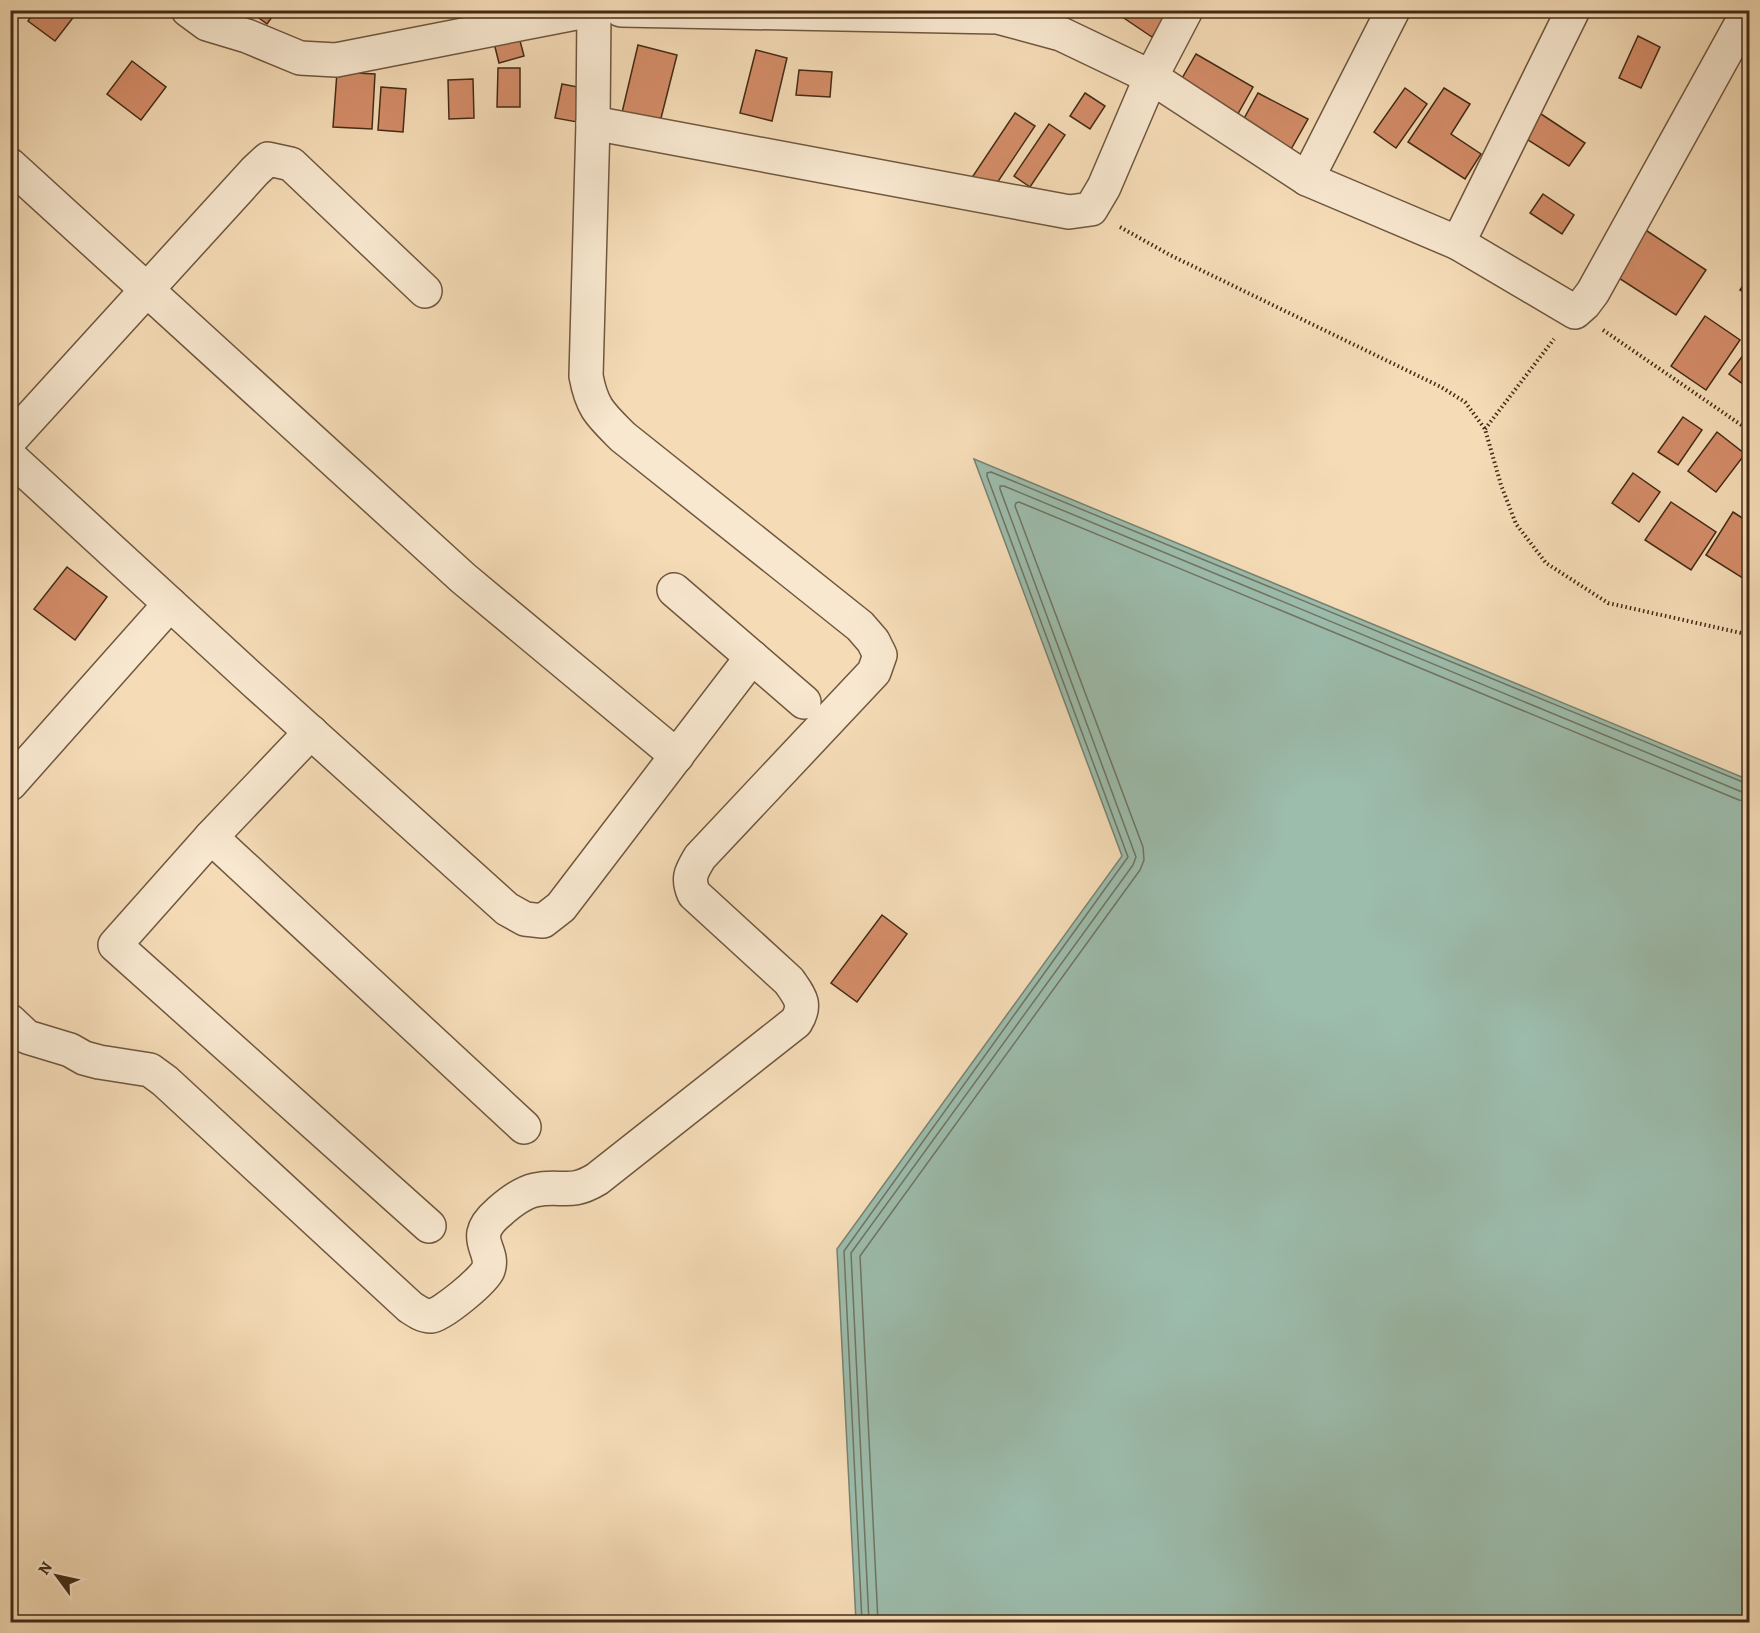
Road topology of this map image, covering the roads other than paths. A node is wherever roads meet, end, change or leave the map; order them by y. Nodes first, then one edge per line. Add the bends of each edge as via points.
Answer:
1 (188, 10) edge
2 (593, 10) edge
3 (621, 10) edge
4 (1186, 10) edge
5 (1393, 10) edge
6 (1573, 10) edge
7 (1749, 10) edge
8 (993, 14) edge
9 (1151, 77) junction
10 (593, 123) junction
11 (10, 165) edge
12 (1307, 179) junction
13 (1458, 243) junction
14 (148, 289) junction
15 (425, 291) dead end
16 (10, 440) edge
17 (10, 457) edge
18 (674, 590) dead end
19 (170, 604) junction
20 (753, 657) junction
21 (804, 702) dead end
22 (311, 732) junction
23 (677, 756) junction
24 (10, 784) edge
25 (211, 837) junction
26 (10, 1021) edge
27 (524, 1127) dead end
28 (429, 1226) dead end

1 - 2 street via 207,24 300,58 336,60
2 - 10 street
3 - 8 street
4 - 9 street
5 - 12 street
6 - 13 street
7 - 13 street via 1593,292 1575,312
8 - 9 street via 1061,34
9 - 10 street via 1091,209 1069,212
9 - 12 street
10 - 26 street via 586,376 590,399 623,437 860,626 873,640 880,656 874,672 700,857 691,872 694,894 789,981 801,997 802,1011 796,1022 585,1187 533,1190 498,1213 483,1234 489,1259 482,1279 444,1311 432,1316 410,1307 150,1070 84,1058 27,1037
11 - 14 street
12 - 13 street
14 - 15 street via 268,159 291,164
14 - 16 street
14 - 23 street via 463,578
17 - 19 street
18 - 20 street
19 - 22 street
19 - 24 street
20 - 21 street
20 - 23 street
22 - 23 street via 507,909 525,920 543,921 561,907
22 - 25 street
25 - 27 street
25 - 28 street via 115,945

